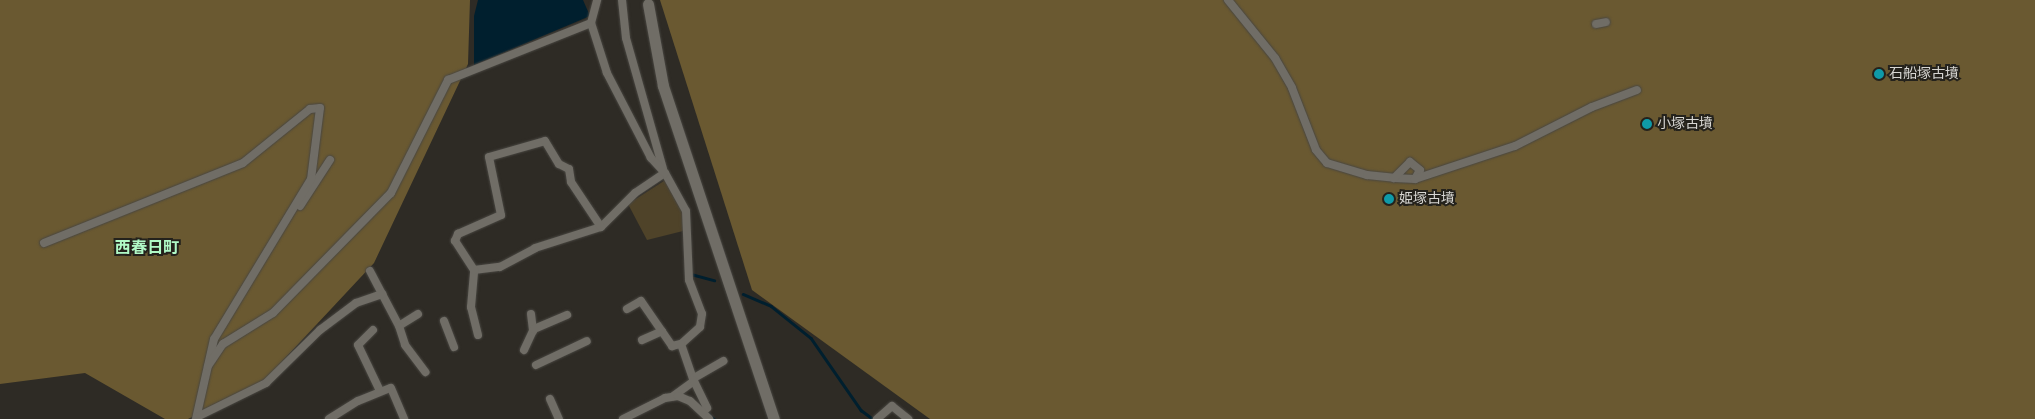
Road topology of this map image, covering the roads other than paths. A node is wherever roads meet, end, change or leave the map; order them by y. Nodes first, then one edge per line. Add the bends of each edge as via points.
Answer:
1 (597, 0) edge
2 (622, 0) edge
3 (1228, 0) edge
4 (648, 4) dead end
5 (1606, 22) dead end
6 (591, 23) junction
7 (1596, 24) dead end
8 (1637, 90) dead end
9 (330, 160) dead end
10 (664, 171) junction
11 (1394, 178) junction
12 (1415, 179) junction
13 (289, 219) junction
14 (601, 227) junction
15 (44, 243) dead end
16 (474, 270) junction
17 (370, 271) dead end
18 (382, 294) junction
19 (627, 309) dead end
20 (418, 314) dead end
21 (532, 314) dead end
22 (567, 315) dead end
23 (444, 321) dead end
24 (399, 326) junction
25 (373, 330) dead end
26 (662, 331) junction
27 (532, 332) junction
28 (478, 336) dead end
29 (642, 340) dead end
30 (587, 341) dead end
31 (681, 344) junction
32 (454, 347) dead end
33 (524, 350) dead end
34 (722, 361) dead end
35 (536, 365) dead end
36 (204, 372) junction
37 (425, 372) dead end
38 (694, 379) junction
39 (380, 391) junction
40 (674, 394) junction
41 (550, 399) dead end
42 (705, 410) junction
43 (196, 418) edge
44 (329, 419) edge
45 (404, 419) edge
46 (560, 419) edge
47 (623, 419) edge
48 (709, 419) edge
49 (774, 419) edge
50 (877, 419) edge
51 (908, 419) edge

1 - 6 street
2 - 10 street via 626,38
3 - 11 street via 1275,58 1292,88 1316,150 1327,163 1358,173
4 - 49 street via 663,86
5 - 7 street
6 - 10 street via 607,73 651,158
6 - 36 street via 448,80 392,193 273,313 223,344
8 - 12 street via 1592,107 1515,146
9 - 13 street via 326,172
10 - 14 street via 635,193
10 - 31 street via 686,211 689,280 701,305 700,327
11 - 12 street
11 - 12 street via 1410,162 1420,170
13 - 15 street via 316,162 320,108 316,106 243,163
13 - 36 street via 214,339
14 - 16 street via 535,248 500,267
14 - 16 street via 570,182 569,169 559,164 545,141 515,151 508,149 489,157 501,215 458,234 455,241
16 - 28 street via 471,307
17 - 18 street
18 - 24 street
18 - 43 street via 356,303 320,330 266,383
19 - 26 street via 641,300
20 - 24 street
21 - 27 street
22 - 27 street
23 - 32 street
24 - 37 street via 405,345
25 - 39 street via 358,345
26 - 29 street
26 - 31 street via 672,346
27 - 33 street
30 - 35 street
31 - 38 street
34 - 38 street
36 - 43 street
38 - 40 street
38 - 42 street
39 - 44 street
39 - 45 street via 391,388
40 - 42 street
40 - 47 street
41 - 46 street
42 - 48 street
50 - 51 street via 892,406

